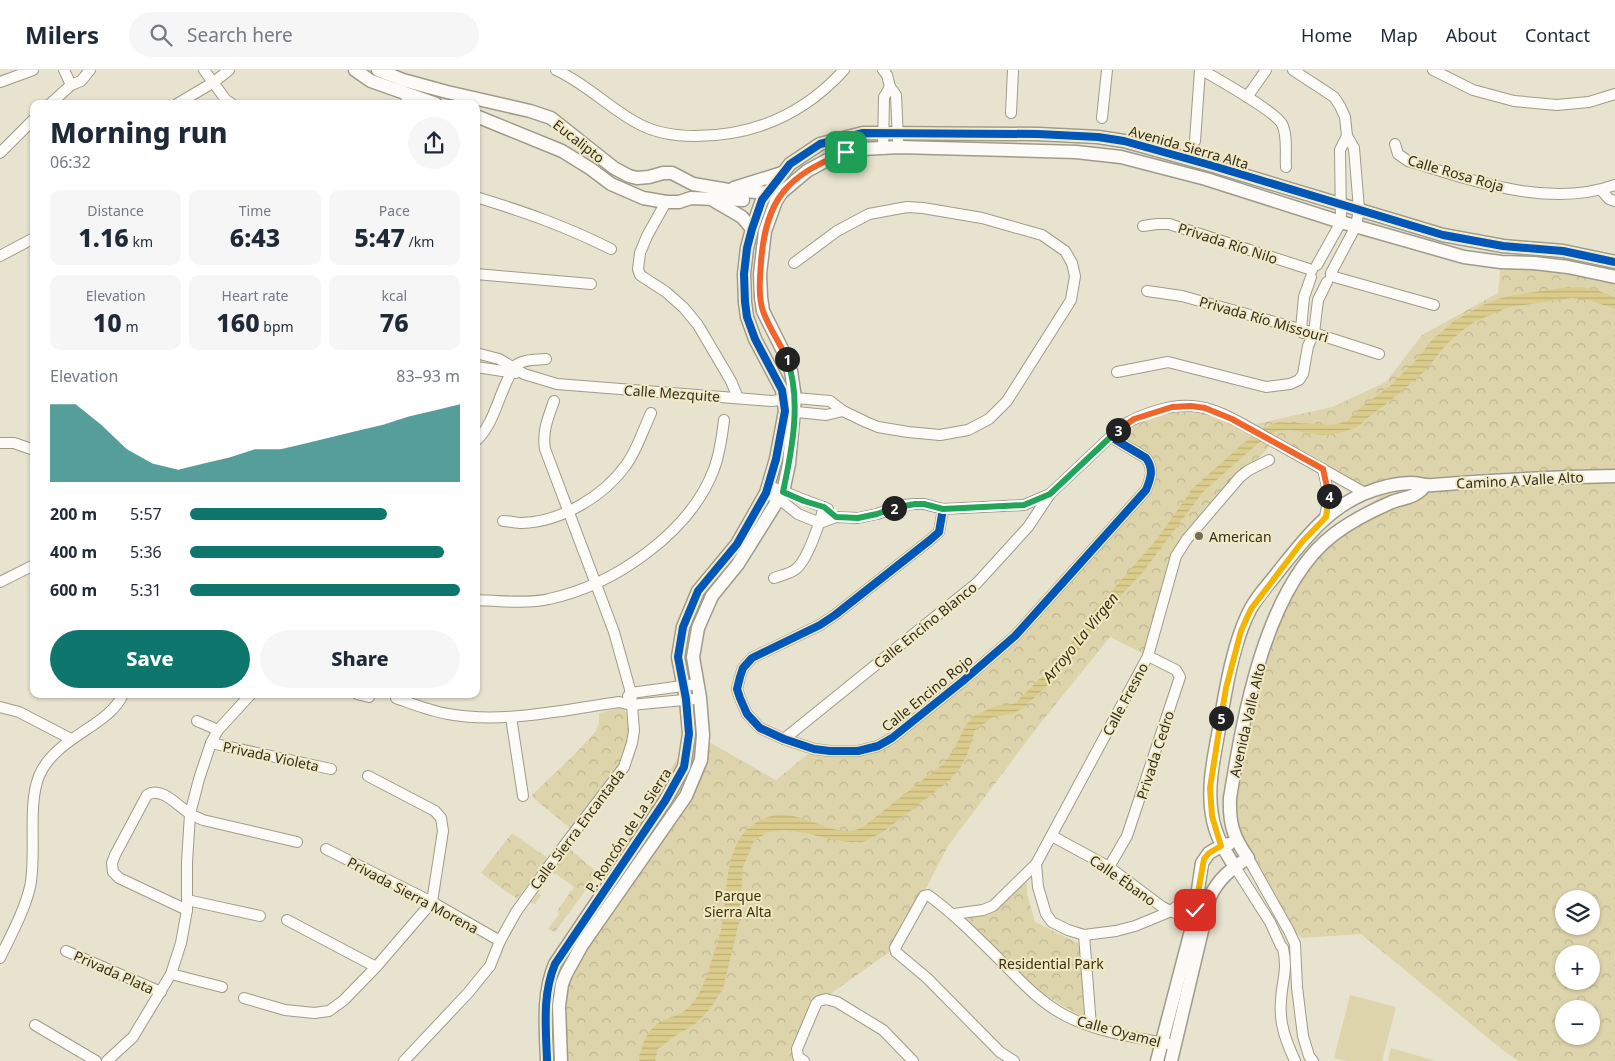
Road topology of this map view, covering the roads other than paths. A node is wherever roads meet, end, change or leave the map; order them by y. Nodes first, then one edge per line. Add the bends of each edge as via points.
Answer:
1 (33, 70) edge
2 (64, 70) edge
3 (90, 70) edge
4 (204, 70) edge
5 (229, 70) edge
6 (355, 70) edge
7 (378, 70) edge
8 (556, 70) edge
9 (844, 70) edge
10 (883, 70) edge
11 (1013, 70) edge
12 (1107, 70) edge
13 (1201, 70) edge
14 (1266, 70) edge
15 (1292, 70) edge
16 (1433, 70) edge
17 (0, 82) edge
18 (214, 82) junction
19 (70, 85) junction
20 (890, 87) junction
21 (1615, 94) edge
22 (1247, 97) junction
23 (407, 98) edge
24 (58, 100) edge
25 (184, 100) edge
26 (226, 100) edge
27 (1011, 113) dead end
28 (480, 118) edge
29 (1102, 118) dead end
30 (30, 123) edge
31 (30, 128) edge
32 (21, 131) junction
33 (882, 132) junction
34 (898, 132) junction
35 (1347, 136) junction
36 (1124, 141) junction
37 (1195, 141) dead end
38 (1395, 144) dead end
39 (899, 147) junction
40 (882, 148) junction
41 (0, 153) edge
42 (1121, 157) junction
43 (1286, 167) dead end
44 (1341, 169) junction
45 (1355, 169) junction
46 (782, 173) junction
47 (649, 177) junction
48 (693, 184) junction
49 (1615, 185) edge
50 (728, 190) junction
51 (1601, 190) junction
52 (772, 197) junction
53 (480, 198) edge
54 (643, 198) junction
55 (691, 198) junction
56 (711, 198) junction
57 (666, 202) junction
58 (1615, 202) edge
59 (1342, 205) junction
60 (1359, 209) junction
61 (1341, 222) junction
62 (1143, 226) dead end
63 (1356, 226) junction
64 (752, 229) junction
65 (30, 240) edge
66 (610, 249) dead end
67 (1535, 249) junction
68 (0, 256) edge
69 (1615, 262) edge
70 (794, 263) dead end
71 (1534, 263) junction
72 (1313, 271) junction
73 (480, 274) edge
74 (1330, 277) junction
75 (1615, 277) edge
76 (591, 284) dead end
77 (1147, 291) dead end
78 (1434, 305) dead end
79 (1301, 329) junction
80 (1314, 333) junction
81 (1308, 346) junction
82 (480, 353) edge
83 (1379, 354) dead end
84 (546, 359) dead end
85 (480, 367) edge
86 (513, 370) junction
87 (1117, 372) dead end
88 (738, 398) junction
89 (554, 402) dead end
90 (786, 404) junction
91 (651, 413) dead end
92 (724, 420) dead end
93 (480, 436) edge
94 (1111, 437) junction
95 (0, 443) edge
96 (30, 449) edge
97 (1269, 460) dead end
98 (1323, 469) junction
99 (1615, 476) edge
100 (1425, 486) junction
101 (767, 490) junction
102 (1365, 493) junction
103 (1050, 494) junction
104 (781, 495) junction
105 (1024, 505) junction
106 (824, 507) junction
107 (943, 509) junction
108 (568, 511) junction
109 (836, 517) junction
110 (1326, 517) junction
111 (503, 521) dead end
112 (820, 523) junction
113 (1028, 528) junction
114 (30, 567) edge
115 (774, 578) dead end
116 (0, 582) edge
117 (596, 583) junction
118 (480, 600) edge
119 (1148, 656) junction
120 (697, 684) junction
121 (682, 686) junction
122 (631, 693) junction
123 (120, 698) edge
124 (247, 698) edge
125 (396, 698) dead end
126 (700, 698) junction
127 (686, 699) junction
128 (618, 702) junction
129 (632, 705) junction
130 (0, 707) edge
131 (511, 717) junction
132 (197, 721) dead end
133 (218, 730) junction
134 (71, 739) junction
135 (784, 739) junction
136 (211, 743) junction
137 (331, 769) dead end
138 (368, 776) dead end
139 (523, 796) dead end
140 (190, 814) junction
141 (1052, 836) junction
142 (297, 842) dead end
143 (1237, 842) junction
144 (1221, 846) junction
145 (326, 849) dead end
146 (1248, 858) junction
147 (1036, 864) junction
148 (1235, 866) junction
149 (1109, 867) junction
150 (1198, 891) junction
151 (432, 902) junction
152 (187, 905) junction
153 (1169, 912) junction
154 (954, 914) junction
155 (260, 916) dead end
156 (287, 920) dead end
157 (1193, 923) junction
158 (1084, 935) junction
159 (500, 941) junction
160 (66, 951) dead end
161 (0, 958) edge
162 (376, 967) junction
163 (171, 974) junction
164 (222, 987) dead end
165 (161, 992) junction
166 (244, 998) dead end
167 (35, 1025) dead end
168 (1091, 1026) junction
169 (1168, 1044) junction
170 (561, 1048) junction
171 (547, 1055) edge
172 (96, 1061) edge
173 (107, 1061) edge
174 (404, 1061) edge
175 (562, 1061) edge
176 (804, 1061) edge
177 (913, 1061) edge
178 (1014, 1061) edge
179 (1157, 1061) edge
180 (1171, 1061) edge
181 (1295, 1061) edge
182 (1313, 1061) edge

1 - 17 street
2 - 19 street
3 - 19 street via 81,82
4 - 18 street
5 - 18 street
6 - 23 street
7 - 47 street, Eucalipto via 438,90 539,113 558,123 614,168 629,176
8 - 9 street via 573,78 640,125 687,136 717,136 755,129 791,113 817,96
10 - 20 street
11 - 27 street
12 - 29 street
13 - 22 street
13 - 37 street
14 - 22 street
15 - 35 street via 1334,97 1345,117
16 - 21 street via 1473,90 1514,101 1557,105 1589,102
18 - 25 street
18 - 26 street
19 - 24 street
20 - 33 street via 884,97
20 - 34 street via 896,96
22 - 43 street via 1282,124
28 - 54 street, Eucalipto via 562,151 611,184
30 - 32 street
31 - 32 street
32 - 41 street
33 - 34 street, Avenida Sierra Alta
33 - 40 street
33 - 46 street, Avenida Sierra Alta via 862,133 820,144
34 - 36 street, Avenida Sierra Alta via 1038,134
34 - 39 street
35 - 44 street via 1340,150
35 - 45 street via 1354,148
36 - 42 street
36 - 59 street, Avenida Sierra Alta
38 - 51 street, Calle Rosa Roja via 1398,154 1408,160 1501,188 1550,193
39 - 40 street, Avenida Sierra Alta
39 - 42 street, Avenida Sierra Alta via 1076,152
40 - 52 street, Avenida Sierra Alta via 846,152 829,159
42 - 61 street, Avenida Sierra Alta via 1206,179
44 - 45 street
44 - 59 street
45 - 60 street
46 - 50 street
46 - 52 street, Avenida Sierra Alta
47 - 48 street, Eucalipto via 672,173
47 - 54 street
48 - 50 street, Eucalipto
48 - 55 street
49 - 51 street, Calle Rosa Roja
50 - 52 street, Eucalipto
51 - 58 street
52 - 56 street, Eucalipto
52 - 64 street, P. Roncón de La Sierra
52 - 90 street, P. Roncón de La Sierra via 765,232 760,297 763,311 791,371
53 - 66 street via 526,212
54 - 57 street, Eucalipto
55 - 56 street, Eucalipto
55 - 57 street, Eucalipto
56 - 64 street via 742,217
57 - 88 street via 640,253 640,275 666,292 698,325
59 - 60 street, Avenida Sierra Alta
59 - 61 street
60 - 63 street
60 - 67 street, Avenida Sierra Alta via 1443,236
61 - 63 street, Avenida Sierra Alta
61 - 72 street
62 - 72 street, Privada Río Nilo via 1169,224
63 - 71 street, Avenida Sierra Alta via 1464,257
63 - 74 street
64 - 90 street, P. Roncón de La Sierra via 744,274 747,318
65 - 68 street
67 - 69 street, Avenida Sierra Alta
67 - 71 street
70 - 90 street, Calle Mezquite via 836,231 869,214 907,207 982,218 1042,235 1065,251 1075,276 1071,300 1061,318 1007,401 980,425 940,435 908,432 878,427 843,411 826,415
71 - 75 street, Avenida Sierra Alta
72 - 74 street via 1321,265 1327,267
72 - 74 street via 1314,283 1324,284
72 - 79 street via 1304,297
73 - 76 street
74 - 78 street
74 - 80 street via 1318,300
77 - 79 street, Privada Río Missouri via 1182,296
79 - 80 street, Privada Río Missouri
79 - 81 street
80 - 81 street
80 - 83 street, Privada Río Missouri
81 - 87 street via 1303,374 1290,384 1278,386 1252,384 1168,362
82 - 86 street, Calle Mezquite
84 - 86 street via 523,361
85 - 86 street
86 - 88 street, Calle Mezquite via 543,381 573,386
86 - 93 street
88 - 90 street, Calle Mezquite
89 - 108 street, Calle Sierra Encantada via 544,428 544,441
90 - 101 street, P. Roncón de La Sierra
90 - 104 street, P. Roncón de La Sierra via 789,464
91 - 108 street via 626,464 594,495
92 - 117 street via 714,470 698,499 671,533 633,564
94 - 98 street via 1134,419 1172,407 1205,408 1232,419
94 - 103 street
94 - 135 street, Calle Encino Rojo via 1146,458 1152,478 1146,490 1015,636 963,681 878,746 858,751 830,751
95 - 96 street via 14,443
97 - 119 street, Calle Fresno via 1240,477 1176,556
98 - 102 street
98 - 110 street via 1329,496
99 - 100 street, Camino A Valle Alto via 1517,478
100 - 102 street, Avenida Valle Alto via 1409,483
100 - 143 street, Avenida Valle Alto via 1419,493 1348,524 1314,553 1294,581 1264,649 1249,699 1230,798 1230,814
101 - 104 street
101 - 121 street, P. Roncón de La Sierra via 737,544 698,591 688,612 678,657
102 - 110 street, Avenida Valle Alto
103 - 105 street
103 - 113 street, Calle Encino Blanco
104 - 106 street
104 - 112 street via 798,514
104 - 120 street, P. Roncón de La Sierra via 706,608 698,628 693,657
105 - 107 street
105 - 113 street via 1030,515
106 - 109 street
106 - 112 street
107 - 109 street via 915,504 858,518
107 - 135 street, Calle Encino Rojo via 939,532 930,540 836,615 767,649 752,658 744,668 737,689 747,714 760,728
108 - 111 street via 533,522
108 - 117 street, Calle Sierra Encantada
109 - 112 street
110 - 144 street, Avenida Valle Alto via 1261,593 1241,631 1226,688 1210,788 1212,816
112 - 115 street via 798,568
113 - 135 street, Calle Encino Blanco via 977,584
114 - 116 street
117 - 118 street via 548,600
117 - 122 street, Calle Sierra Encantada
119 - 141 street, Calle Fresno
119 - 149 street, Privada Cedro via 1176,670 1180,677 1127,836
120 - 121 street
120 - 126 street, P. Roncón de La Sierra
121 - 122 street
121 - 127 street, P. Roncón de La Sierra
122 - 128 street
122 - 129 street, Calle Sierra Encantada
123 - 134 street via 108,713
124 - 133 street
125 - 131 street via 449,714
126 - 127 street
126 - 170 street, P. Roncón de La Sierra via 702,760 686,796 582,945 566,974 559,1006
127 - 129 street
127 - 171 street, P. Roncón de La Sierra via 689,734 679,777 552,971 546,997
128 - 129 street
128 - 131 street
129 - 159 street, Calle Sierra Encantada via 634,731 624,767 536,883
130 - 134 street via 19,712
131 - 139 street
132 - 133 street
133 - 136 street
134 - 161 street via 58,750 39,776 34,802 30,886 22,912
136 - 137 street, Privada Violeta
136 - 140 street
138 - 151 street via 441,818
140 - 142 street via 232,828
140 - 152 street
140 - 152 street via 162,794 146,795 112,863 113,872 119,878
141 - 147 street, Calle Fresno
141 - 149 street, Calle Ébano
143 - 144 street
143 - 146 street, Avenida Valle Alto
144 - 148 street, Avenida Valle Alto
144 - 150 street via 1204,859
145 - 151 street, Privada Sierra Morena
146 - 148 street
146 - 182 street, Avenida Valle Alto via 1295,944 1303,1036
147 - 154 street, Calle Fresno via 993,906
147 - 158 street via 1038,887 1046,914 1052,922
148 - 169 street via 1222,878 1210,897
148 - 181 street, Avenida Valle Alto via 1283,948 1286,964 1281,1012 1284,1038
149 - 153 street, Calle Ébano
150 - 153 street
150 - 157 street
151 - 159 street, Privada Sierra Morena
151 - 162 street
152 - 155 street
152 - 163 street via 181,943
153 - 157 street, Calle Ébano via 1180,914
153 - 158 street via 1135,926
154 - 168 street, Calle Oyamel via 1033,993 1065,1015
154 - 178 street, Calle Oyamel via 928,895 924,896 895,948 896,952 927,978 1000,1052
156 - 162 street
157 - 169 street
158 - 168 street
159 - 174 street, Calle Sierra Encantada via 490,966
160 - 165 street, Privada Plata
162 - 166 street via 330,1011 285,1010
163 - 164 street
163 - 165 street
165 - 173 street via 133,1037
167 - 172 street
168 - 169 street, Calle Oyamel
169 - 179 street
169 - 180 street
170 - 171 street
170 - 175 street, P. Roncón de La Sierra
176 - 177 street via 798,1057 797,1049 816,1004 826,999 883,1030

